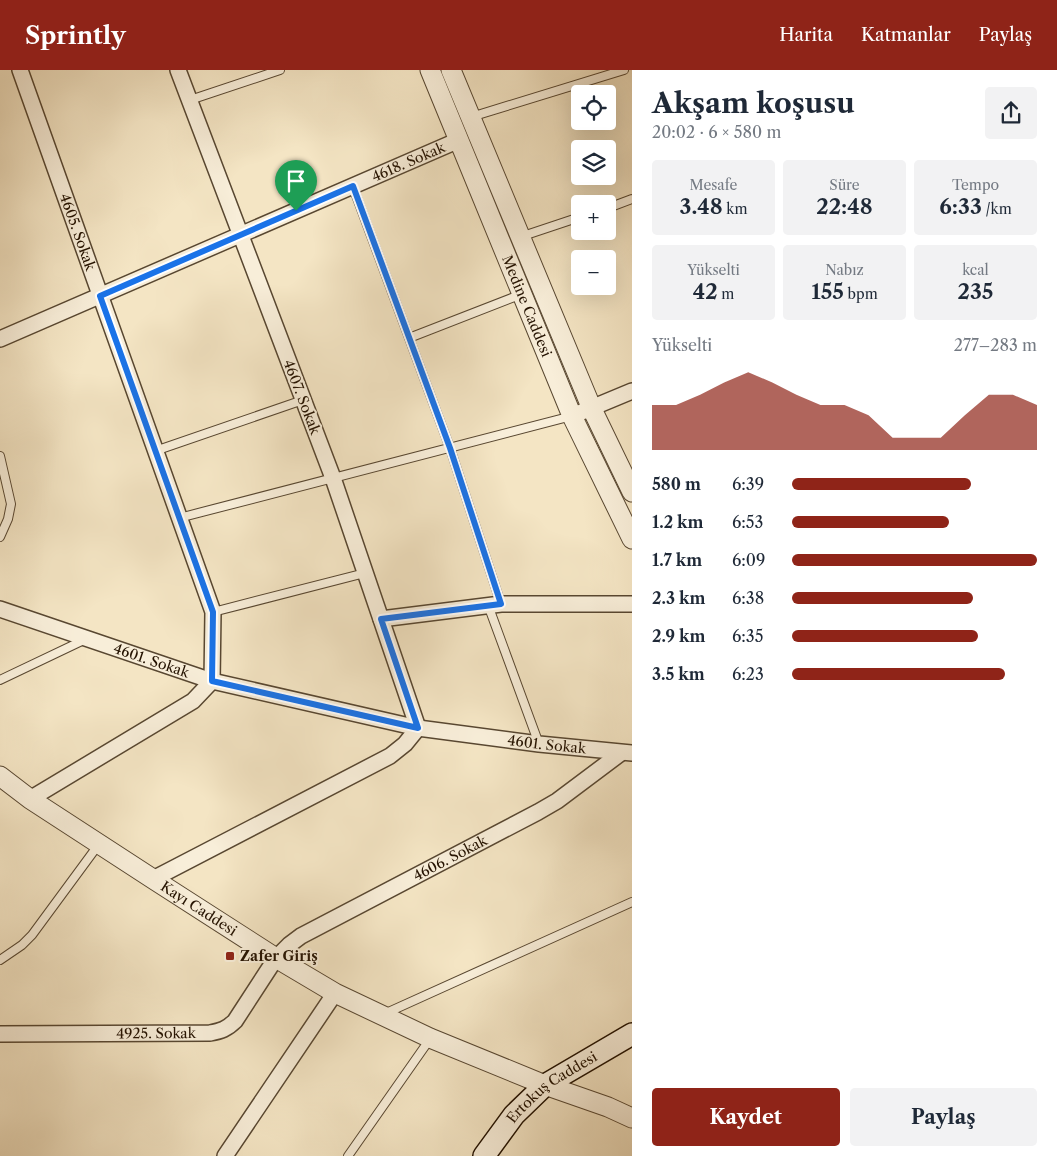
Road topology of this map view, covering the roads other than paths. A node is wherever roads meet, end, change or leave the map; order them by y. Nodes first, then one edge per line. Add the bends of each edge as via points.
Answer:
1 (20, 70) edge
2 (178, 70) edge
3 (280, 70) edge
4 (430, 70) edge
5 (451, 70) edge
6 (624, 70) edge
7 (190, 100) junction
8 (470, 117) junction
9 (459, 140) junction
10 (353, 186) junction
11 (632, 199) edge
12 (616, 205) edge
13 (571, 220) edge
14 (240, 235) junction
15 (520, 237) junction
16 (522, 294) junction
17 (100, 296) junction
18 (409, 338) junction
19 (0, 339) edge
20 (632, 392) edge
21 (303, 400) junction
22 (592, 409) junction
23 (572, 416) junction
24 (450, 448) junction
25 (155, 451) junction
26 (0, 456) edge
27 (333, 478) junction
28 (632, 492) edge
29 (179, 518) junction
30 (0, 537) edge
31 (632, 539) edge
32 (365, 573) junction
33 (495, 604) junction
34 (632, 604) edge
35 (0, 609) edge
36 (213, 612) junction
37 (381, 619) junction
38 (87, 639) junction
39 (0, 680) edge
40 (212, 681) junction
41 (418, 728) junction
42 (539, 744) junction
43 (627, 753) edge
44 (1, 779) edge
45 (30, 799) junction
46 (99, 844) junction
47 (153, 879) junction
48 (632, 902) edge
49 (276, 958) junction
50 (0, 960) edge
51 (336, 993) junction
52 (382, 1015) junction
53 (0, 1034) edge
54 (632, 1034) edge
55 (430, 1038) junction
56 (545, 1085) junction
57 (632, 1118) edge
58 (225, 1156) edge
59 (348, 1156) edge
60 (484, 1156) edge

1 - 17 street, 4605. Sokak
2 - 7 street, 4607. Sokak
3 - 7 lane
4 - 9 street, Medine Caddesi
5 - 8 street, Medine Caddesi
6 - 8 lane
7 - 14 street, 4607. Sokak
8 - 15 street, Medine Caddesi
9 - 10 street, 4618. Sokak
9 - 16 street, Medine Caddesi
10 - 14 street, 4618. Sokak
10 - 18 lane
11 - 12 lane
13 - 15 lane
14 - 17 street, 4618. Sokak
14 - 21 street, 4607. Sokak
15 - 22 street, Medine Caddesi
16 - 18 lane
16 - 23 street, Medine Caddesi
17 - 19 street, 4618. Sokak
17 - 25 street, 4605. Sokak
18 - 24 lane
20 - 22 street
21 - 25 lane
21 - 27 street, 4607. Sokak
22 - 23 street
22 - 28 street, Medine Caddesi
23 - 24 lane
23 - 31 street, Medine Caddesi
24 - 27 lane
24 - 33 lane
25 - 29 street, 4605. Sokak
26 - 30 lane via 11,504
27 - 29 lane
27 - 32 street, 4607. Sokak
29 - 36 street, 4605. Sokak
32 - 36 lane
32 - 37 street, 4607. Sokak
33 - 34 street
33 - 37 street
33 - 42 lane
35 - 38 street, 4601. Sokak
36 - 40 street, 4605. Sokak
37 - 41 street, 4607. Sokak
38 - 39 lane
38 - 40 street, 4601. Sokak
40 - 41 street, 4601. Sokak
40 - 45 street via 193,701
41 - 42 street, 4601. Sokak
41 - 47 street via 390,756
42 - 43 street, 4601. Sokak
43 - 49 street, 4606. Sokak via 544,808 318,926
44 - 45 street, Kayı Caddesi
45 - 46 street, Kayı Caddesi
46 - 47 street, Kayı Caddesi
46 - 50 lane via 32,935 22,946
47 - 49 street, Kayı Caddesi
48 - 52 lane
49 - 51 street, Kayı Caddesi
49 - 53 street, 4925. Sokak via 235,1021 221,1031
51 - 52 street, Kayı Caddesi
51 - 58 street
52 - 55 street, Kayı Caddesi
54 - 56 main road, Ertokuş Caddesi
55 - 56 street, Kayı Caddesi
55 - 59 lane
56 - 57 street, Kayı Caddesi
56 - 60 main road, Ertokuş Caddesi via 514,1115

